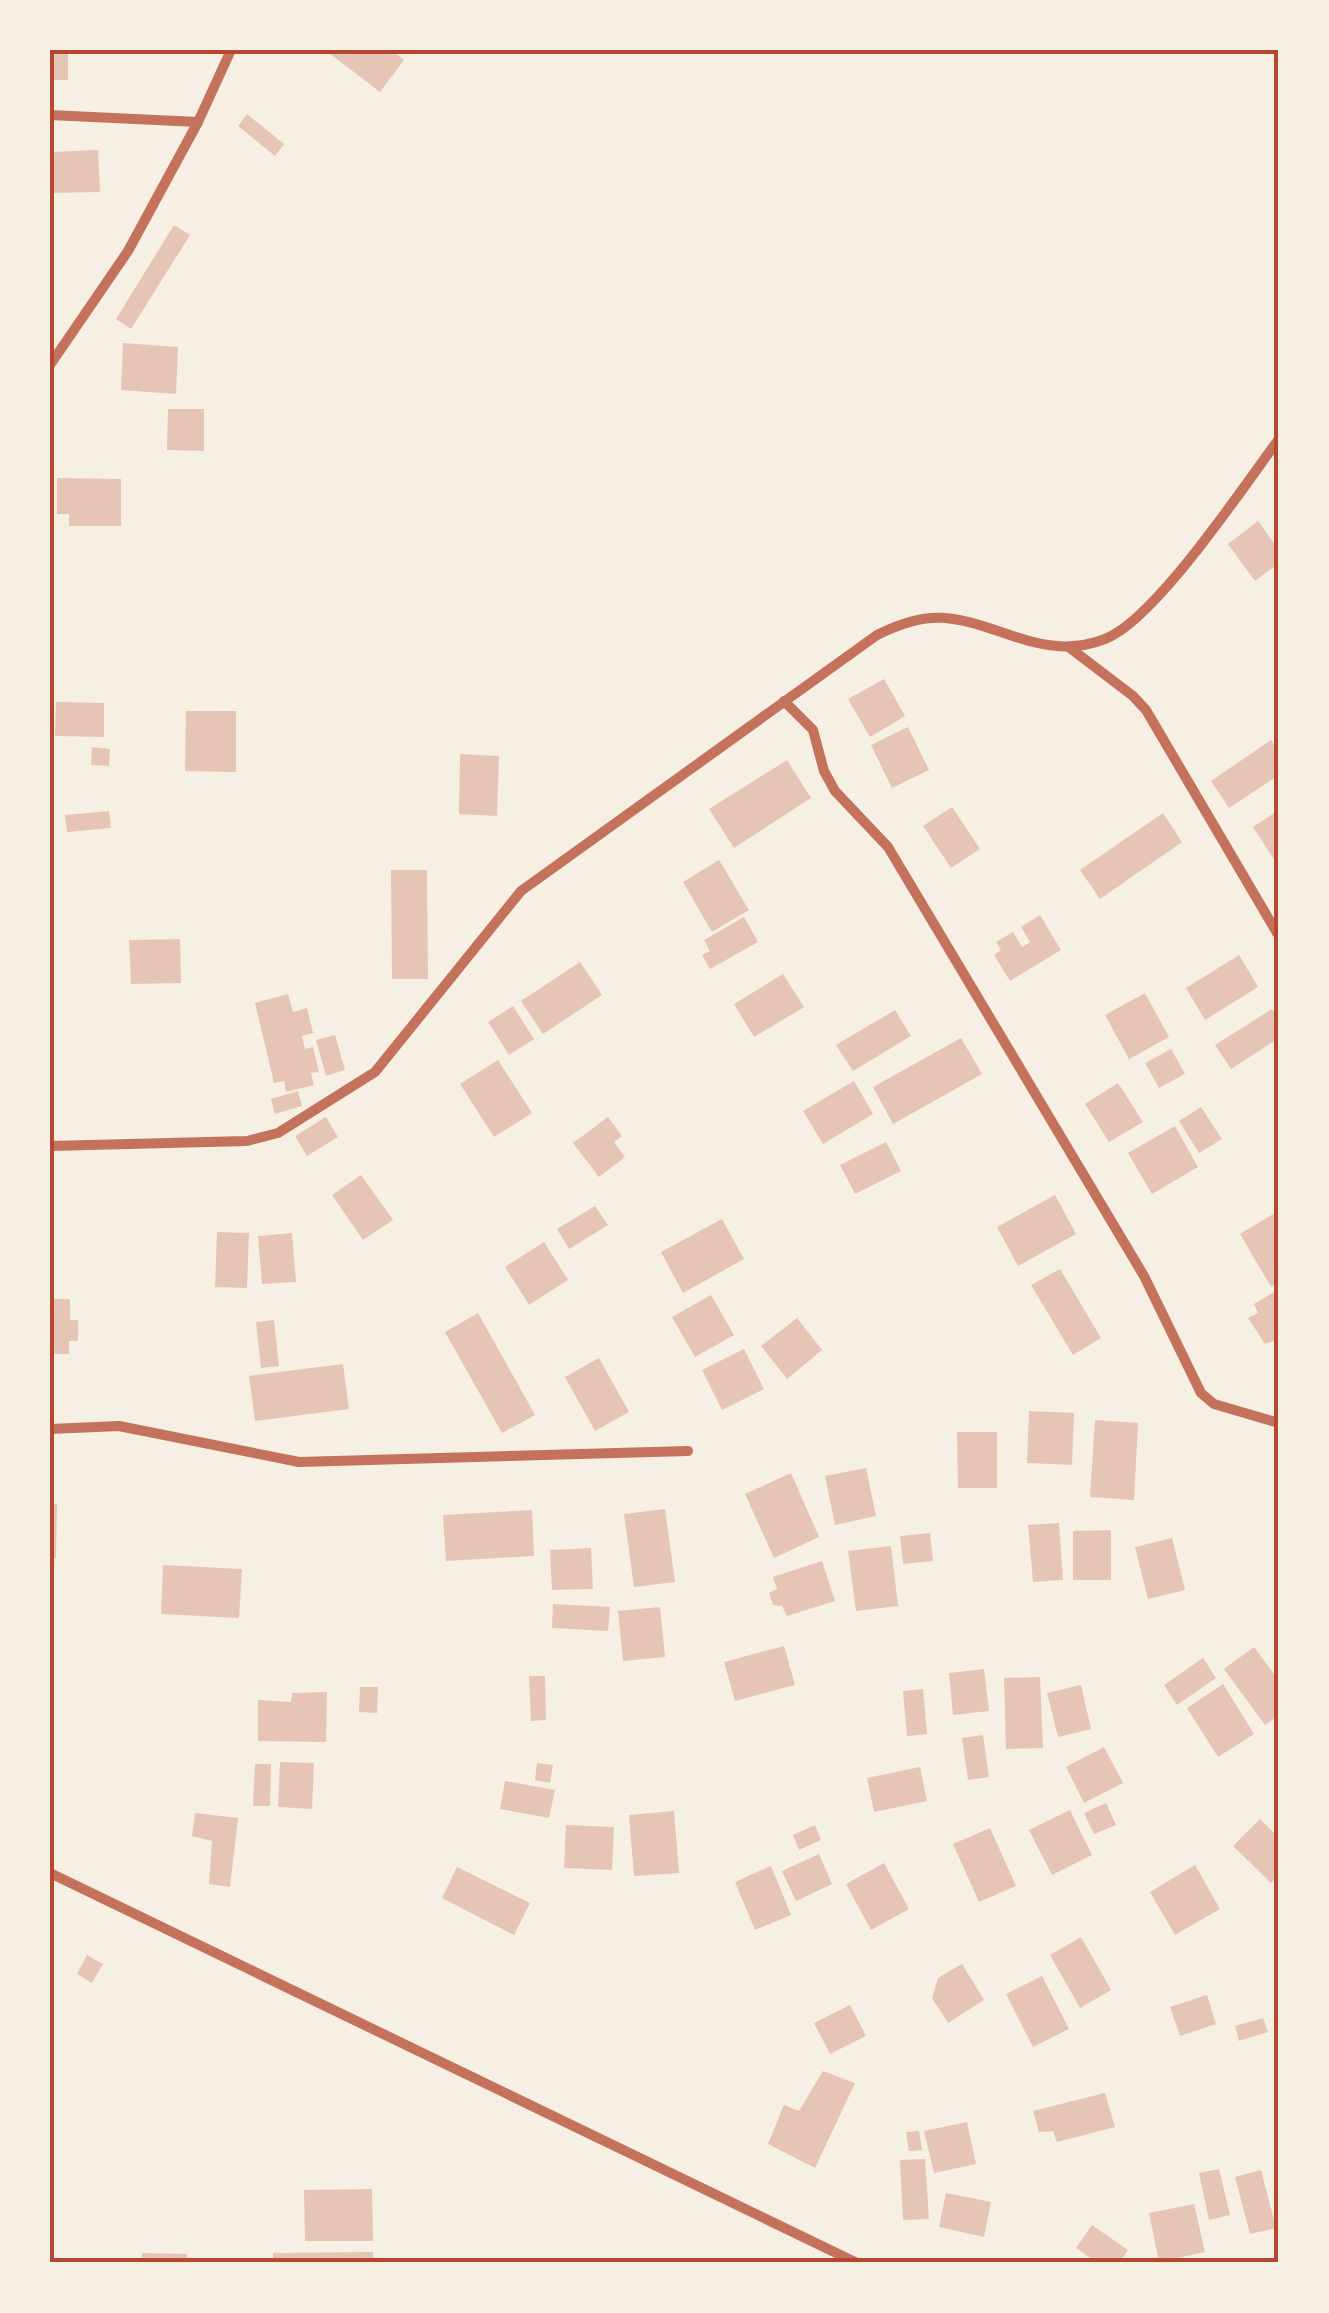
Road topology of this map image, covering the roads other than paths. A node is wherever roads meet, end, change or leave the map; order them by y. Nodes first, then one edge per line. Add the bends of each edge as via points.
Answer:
1 (231, 50) edge
2 (50, 116) edge
3 (198, 122) junction
4 (50, 365) edge
5 (1279, 440) edge
6 (1070, 648) junction
7 (784, 701) junction
8 (1277, 933) edge
9 (50, 1146) edge
10 (1279, 1423) edge
11 (50, 1429) edge
12 (688, 1451) dead end
13 (50, 1872) edge
14 (857, 2263) edge

1 - 3 street
2 - 3 street
3 - 4 street via 128,250
5 - 6 street via 1138,619 1107,639
6 - 7 street via 940,616 907,620
6 - 8 street via 1146,710
7 - 9 street via 520,891 375,1072 278,1133 248,1141
7 - 10 street via 813,730 835,792 898,864 1144,1276 1202,1394 1214,1404
11 - 12 street via 119,1426 298,1462
13 - 14 street

